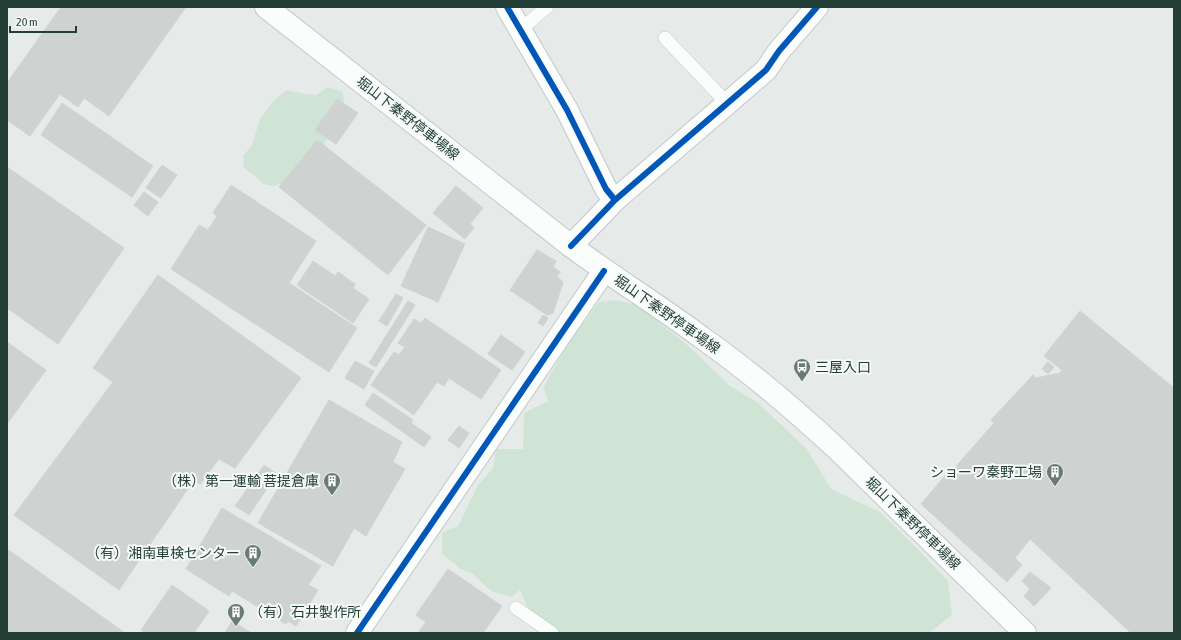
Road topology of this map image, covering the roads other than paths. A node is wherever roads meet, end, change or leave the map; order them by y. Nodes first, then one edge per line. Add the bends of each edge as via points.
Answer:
1 (266, 7) edge
2 (507, 7) edge
3 (547, 7) edge
4 (817, 7) edge
5 (521, 29) junction
6 (665, 38) dead end
7 (727, 103) junction
8 (616, 200) junction
9 (571, 246) junction
10 (604, 271) junction
11 (516, 608) dead end
12 (357, 633) edge
13 (552, 633) edge
14 (1025, 633) edge

1 - 9 street, 堀山下秦野停車場線
2 - 5 street
3 - 5 lane
4 - 7 street via 766,70
5 - 8 street via 567,110 606,188
6 - 7 lane
7 - 8 street
8 - 9 street
9 - 10 street, 堀山下秦野停車場線
10 - 12 street
10 - 14 street, 堀山下秦野停車場線 via 700,336 806,420
11 - 13 lane

